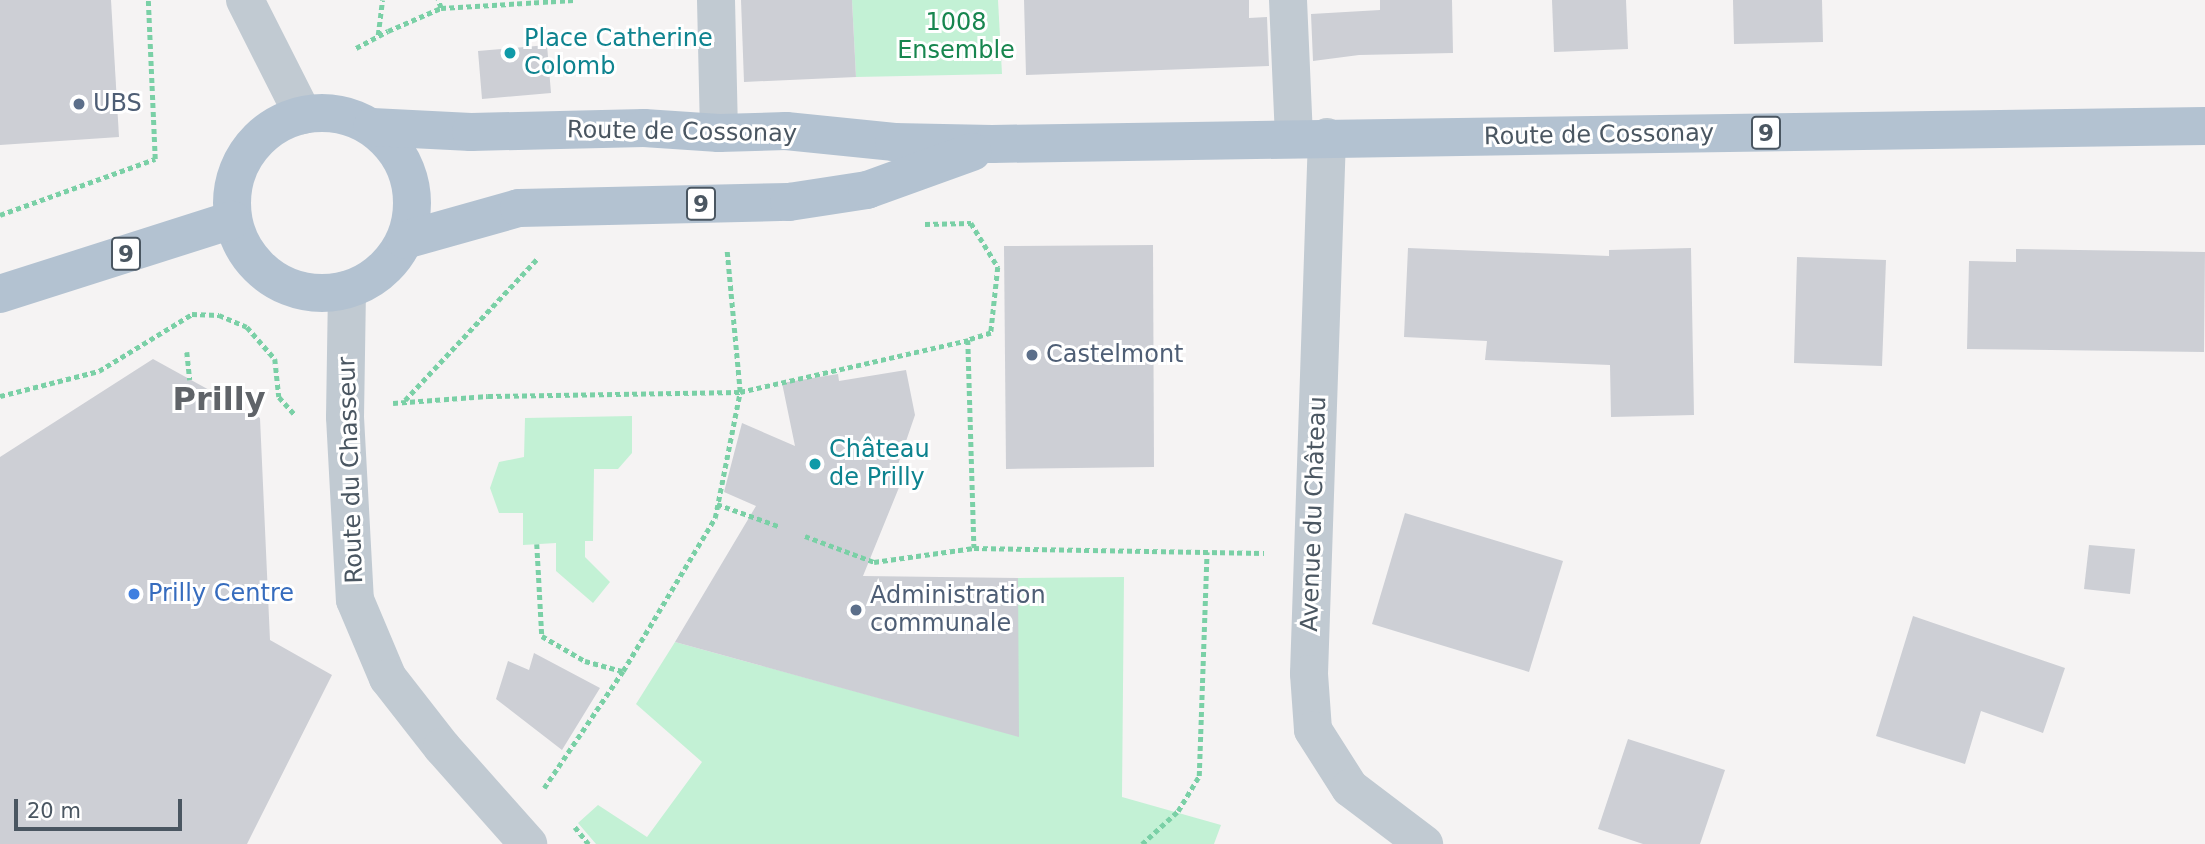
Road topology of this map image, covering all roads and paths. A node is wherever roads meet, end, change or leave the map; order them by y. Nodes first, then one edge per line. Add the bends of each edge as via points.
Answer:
1 (148, 0) edge
2 (244, 0) edge
3 (382, 0) edge
4 (438, 0) edge
5 (574, 0) edge
6 (716, 0) edge
7 (1288, 0) edge
8 (441, 8) junction
9 (378, 36) junction
10 (356, 48) dead end
11 (303, 115) junction
12 (2205, 126) edge
13 (372, 127) junction
14 (719, 133) junction
15 (1310, 138) junction
16 (992, 144) junction
17 (0, 215) edge
18 (232, 220) junction
19 (920, 224) dead end
20 (405, 240) junction
21 (726, 246) dead end
22 (542, 253) dead end
23 (347, 290) junction
24 (0, 294) edge
25 (968, 340) junction
26 (187, 352) dead end
27 (190, 380) dead end
28 (740, 392) junction
29 (0, 396) edge
30 (405, 400) junction
31 (345, 417) junction
32 (718, 504) junction
33 (778, 526) dead end
34 (805, 536) dead end
35 (537, 544) dead end
36 (974, 548) junction
37 (1207, 552) junction
38 (1313, 554) junction
39 (623, 671) junction
40 (551, 799) dead end
41 (566, 817) dead end
42 (528, 844) edge
43 (589, 844) edge
44 (1142, 844) edge
45 (1424, 844) edge

1 - 17 path via 155,159
2 - 11 street
3 - 9 path
4 - 8 path
5 - 8 path
6 - 14 street
7 - 15 street, Avenue du Château
8 - 9 path
9 - 10 path
11 - 13 main road via 350,117
11 - 18 main road via 276,124 255,142 240,165 231,192
12 - 15 main road, Route de Cossonay / 9
13 - 14 main road, Route de Cossonay via 471,132 644,128
13 - 20 main road via 391,144 408,177 412,215
14 - 16 main road, Route de Cossonay via 786,131 894,142
15 - 16 main road, Route de Cossonay / 9
15 - 38 street, Avenue du Château
16 - 20 main road, Route de Cossonay / 9 via 867,190 789,202 519,208
18 - 23 main road via 243,249 262,272 288,287 318,294
18 - 24 main road, 9
19 - 25 path via 971,223 998,267 991,333
20 - 23 main road via 391,262 371,279
21 - 28 path
22 - 30 path
23 - 31 street, Route du Chasseur
25 - 28 path
25 - 36 path
26 - 27 path
28 - 30 path
28 - 32 path
29 - 31 path via 99,371 192,314 219,315 247,327 275,359 279,397 296,415
30 - 31 path
31 - 42 street, Route du Chasseur via 355,600 388,678
32 - 33 path
32 - 39 path via 715,518
34 - 36 path via 874,562
35 - 39 path via 542,636 584,661
36 - 37 path
37 - 38 path
37 - 44 path via 1199,776 1178,811
38 - 45 street, Avenue du Château via 1309,674 1313,730 1350,788
39 - 40 path via 543,790
41 - 43 path

